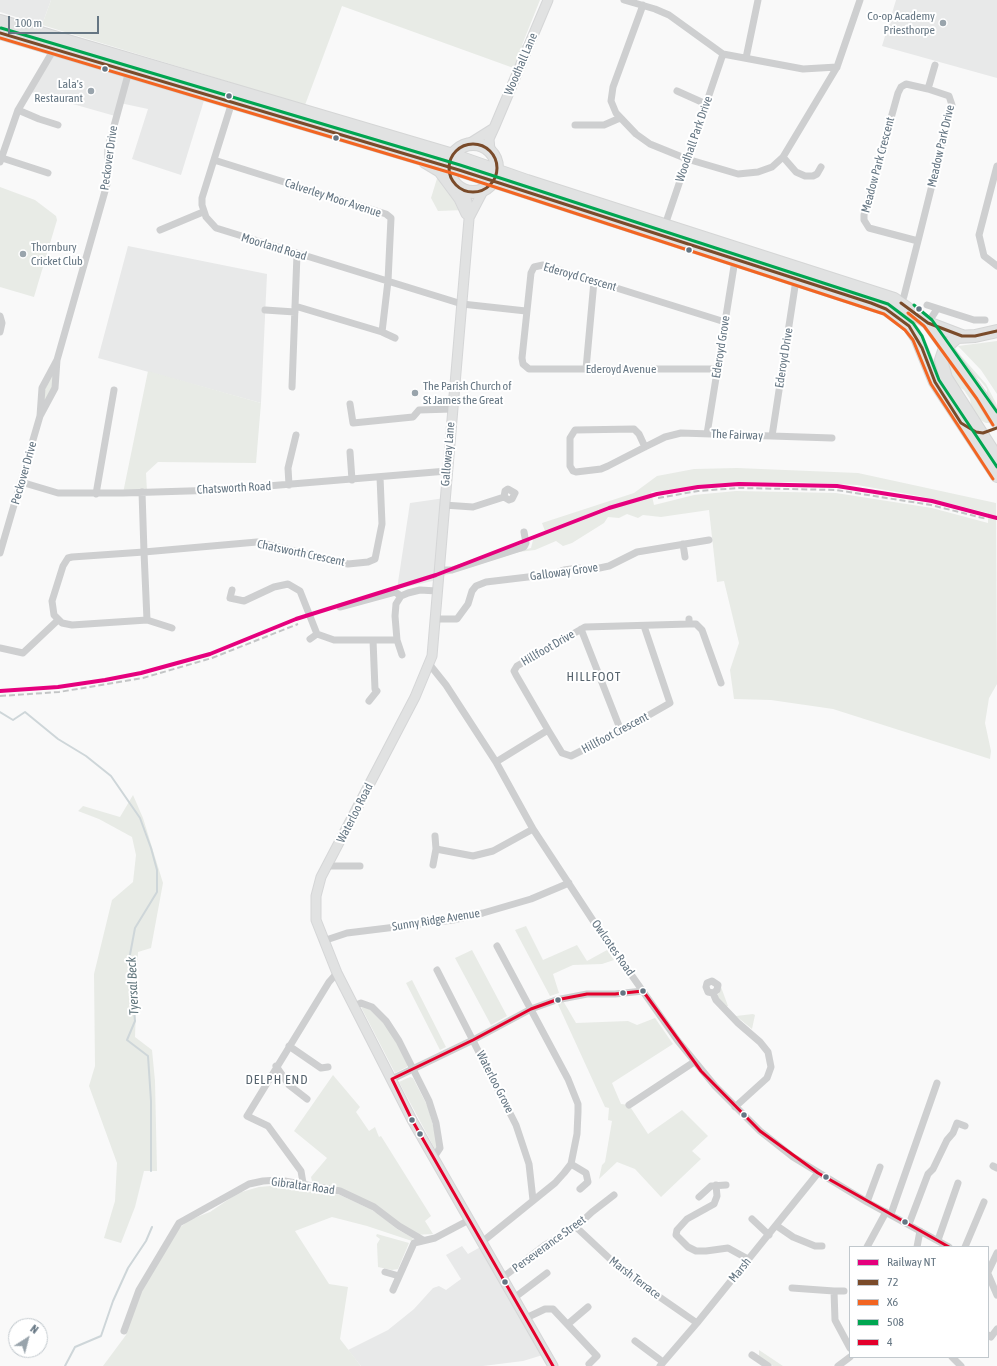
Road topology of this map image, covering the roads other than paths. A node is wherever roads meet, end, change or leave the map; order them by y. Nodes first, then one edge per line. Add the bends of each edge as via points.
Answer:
1 (548, 0) edge
2 (624, 0) edge
3 (758, 0) edge
4 (860, 0) edge
5 (643, 5) junction
6 (0, 21) edge
7 (0, 33) edge
8 (54, 49) junction
9 (723, 54) junction
10 (746, 58) junction
11 (935, 64) dead end
12 (837, 67) junction
13 (129, 71) junction
14 (928, 89) junction
15 (678, 91) dead end
16 (232, 102) junction
17 (706, 104) junction
18 (18, 110) junction
19 (620, 118) junction
20 (58, 125) dead end
21 (575, 126) dead end
22 (494, 128) junction
23 (467, 145) junction
24 (490, 150) junction
25 (453, 155) junction
26 (411, 156) junction
27 (783, 157) junction
28 (687, 159) junction
29 (1, 160) edge
30 (214, 160) junction
31 (997, 166) edge
32 (821, 167) dead end
33 (450, 168) junction
34 (48, 173) dead end
35 (495, 176) junction
36 (464, 191) junction
37 (483, 191) junction
38 (203, 212) junction
39 (469, 219) junction
40 (665, 225) junction
41 (160, 230) dead end
42 (918, 241) junction
43 (297, 254) junction
44 (735, 260) junction
45 (997, 266) edge
46 (796, 280) junction
47 (388, 281) junction
48 (594, 281) junction
49 (901, 303) junction
50 (462, 304) junction
51 (927, 305) dead end
52 (295, 309) junction
53 (937, 309) junction
54 (265, 310) dead end
55 (526, 311) junction
56 (0, 316) edge
57 (985, 320) dead end
58 (725, 322) junction
59 (928, 323) junction
60 (996, 331) edge
61 (0, 332) edge
62 (382, 332) junction
63 (962, 336) junction
64 (395, 338) dead end
65 (945, 348) junction
66 (57, 360) junction
67 (525, 367) joint
68 (586, 369) junction
69 (717, 369) junction
70 (292, 387) dead end
71 (114, 390) dead end
72 (350, 404) dead end
73 (452, 409) junction
74 (40, 416) junction
75 (997, 422) edge
76 (961, 423) junction
77 (997, 428) edge
78 (981, 432) junction
79 (707, 434) junction
80 (296, 435) dead end
81 (772, 436) junction
82 (832, 438) dead end
83 (645, 448) junction
84 (350, 452) dead end
85 (997, 467) edge
86 (447, 472) junction
87 (997, 476) edge
88 (380, 477) junction
89 (352, 480) junction
90 (21, 482) junction
91 (289, 485) junction
92 (142, 492) junction
93 (96, 494) junction
94 (504, 497) dead end
95 (444, 505) junction
96 (524, 532) dead end
97 (709, 540) dead end
98 (683, 544) junction
99 (144, 552) junction
100 (0, 553) edge
101 (685, 557) dead end
102 (438, 570) junction
103 (232, 590) dead end
104 (437, 591) junction
105 (401, 596) junction
106 (340, 607) dead end
107 (436, 619) junction
108 (58, 620) junction
109 (147, 620) junction
110 (644, 626) junction
111 (172, 628) dead end
112 (581, 629) junction
113 (316, 634) junction
114 (310, 639) dead end
115 (373, 640) junction
116 (397, 640) junction
117 (0, 648) edge
118 (402, 655) dead end
119 (430, 665) junction
120 (721, 683) dead end
121 (369, 701) dead end
122 (548, 730) junction
123 (621, 731) junction
124 (496, 762) junction
125 (533, 829) junction
126 (435, 836) dead end
127 (436, 849) junction
128 (433, 865) dead end
129 (327, 866) junction
130 (360, 866) dead end
131 (569, 883) junction
132 (323, 941) junction
133 (496, 946) dead end
134 (437, 970) dead end
135 (337, 973) junction
136 (643, 991) junction
137 (713, 993) dead end
138 (354, 1006) junction
139 (531, 1009) junction
140 (473, 1040) junction
141 (289, 1046) junction
142 (694, 1062) junction
143 (276, 1066) junction
144 (328, 1067) dead end
145 (413, 1070) junction
146 (392, 1079) junction
147 (938, 1083) dead end
148 (307, 1099) dead end
149 (629, 1105) dead end
150 (735, 1106) junction
151 (965, 1126) dead end
152 (434, 1157) junction
153 (571, 1164) junction
154 (880, 1167) dead end
155 (818, 1173) junction
156 (303, 1183) junction
157 (958, 1184) dead end
158 (716, 1185) junction
159 (726, 1185) dead end
160 (580, 1189) dead end
161 (614, 1195) dead end
162 (699, 1197) dead end
163 (533, 1200) junction
164 (867, 1202) junction
165 (984, 1202) dead end
166 (888, 1213) junction
167 (752, 1219) dead end
168 (469, 1220) junction
169 (909, 1224) junction
170 (777, 1226) junction
171 (576, 1227) junction
172 (920, 1230) junction
173 (769, 1235) junction
174 (423, 1240) junction
175 (938, 1240) junction
176 (482, 1242) junction
177 (822, 1246) dead end
178 (868, 1246) edge
179 (917, 1246) edge
180 (947, 1246) edge
181 (965, 1246) edge
182 (997, 1253) edge
183 (748, 1259) junction
184 (385, 1272) dead end
185 (547, 1273) dead end
186 (399, 1276) junction
187 (991, 1277) edge
188 (502, 1278) junction
189 (792, 1288) dead end
190 (393, 1290) dead end
191 (834, 1291) junction
192 (844, 1292) dead end
193 (997, 1295) edge
194 (514, 1298) junction
195 (588, 1306) dead end
196 (526, 1318) junction
197 (697, 1323) junction
198 (568, 1324) junction
199 (997, 1329) edge
200 (124, 1330) dead end
201 (989, 1336) edge
202 (635, 1341) dead end
203 (849, 1346) edge
204 (752, 1355) dead end
205 (849, 1358) edge
206 (953, 1358) edge
207 (589, 1364) dead end
208 (661, 1364) edge
209 (553, 1366) edge
210 (768, 1366) edge
211 (838, 1366) edge
212 (961, 1366) edge

1 - 22 main road, Woodhall Lane
2 - 5 street
3 - 10 street
4 - 12 street
5 - 9 street via 669,15
5 - 19 street via 610,101
6 - 25 highway
7 - 8 highway
8 - 13 highway
8 - 18 street
9 - 10 street
9 - 17 street, Woodhall Park Drive
10 - 12 street via 803,69
11 - 14 street
12 - 27 street
13 - 16 highway
13 - 66 street, Peckover Drive via 108,148 107,184
14 - 42 street, Meadow Park Drive via 949,96 952,105
14 - 42 street, Meadow Park Crescent via 906,84 898,93 864,220 869,228
15 - 17 street
16 - 26 highway
16 - 30 street
17 - 28 street, Woodhall Park Drive
18 - 20 street
18 - 29 street
19 - 21 street via 604,125
19 - 28 street via 650,144
22 - 23 main road
22 - 24 main road, Woodhall Lane via 489,139
23 - 24 highway via 478,144
23 - 25 highway
24 - 35 highway via 497,164
25 - 33 highway
25 - 35 highway
26 - 33 highway
26 - 39 main road via 438,172
27 - 28 street via 772,167 758,172 738,174
27 - 32 street via 796,172 805,176 817,174
28 - 40 street, Woodhall Park Drive
29 - 34 street
30 - 38 street via 202,198
30 - 47 street, Calverley Moor Avenue via 389,216 392,220
31 - 45 street via 979,235 984,256
33 - 35 highway
33 - 36 highway via 451,179
35 - 37 highway
35 - 40 highway
35 - 44 highway
36 - 37 highway
36 - 39 main road, Galloway Lane
37 - 39 main road, Galloway Lane
38 - 41 street
38 - 43 street, Moorland Road via 210,223 221,231
39 - 50 main road, Galloway Lane
40 - 49 highway
42 - 49 street
43 - 47 street, Moorland Road
43 - 52 street
44 - 46 highway
44 - 58 street, Ederoyd Grove
46 - 76 highway via 886,309 909,326 922,348 935,382
46 - 81 street, Ederoyd Drive
47 - 50 street, Moorland Road
47 - 62 street, Calverley Moor Avenue
48 - 55 street, Ederoyd Crescent via 537,265 531,273
48 - 58 street, Ederoyd Crescent
48 - 68 street
49 - 59 highway
50 - 55 street, Moorland Road
50 - 73 main road, Galloway Lane
51 - 53 street
52 - 54 street
52 - 62 street
52 - 70 street
53 - 57 street via 974,320
53 - 59 street
55 - 67 street, Ederoyd Crescent via 522,358
56 - 61 street
58 - 69 street, Ederoyd Grove
59 - 63 highway
59 - 65 highway
60 - 63 highway
62 - 64 street
63 - 65 highway via 954,339
65 - 75 highway
65 - 78 highway via 941,360 944,372
66 - 74 street, Peckover Drive via 55,388
66 - 74 street, Peckover Drive via 42,388
67 - 68 street, Ederoyd Avenue via 533,370
68 - 69 street, Ederoyd Avenue
69 - 79 street, Ederoyd Grove
71 - 93 street
72 - 73 street via 353,423 384,421 402,414 413,417 419,410
73 - 86 main road, Galloway Lane
74 - 90 street, Peckover Drive
76 - 78 highway via 969,429
76 - 87 highway
77 - 78 highway
78 - 85 highway via 992,450
79 - 81 street, The Fairway
79 - 83 street, The Fairway via 681,433 665,437
80 - 91 street via 288,468
81 - 82 street, The Fairway
83 - 83 street, The Fairway via 601,469 576,472 570,466 570,438 574,430 634,429
84 - 89 street
86 - 88 street, Chatsworth Road
86 - 95 main road, Galloway Lane
88 - 89 street, Chatsworth Road
88 - 99 street, Chatsworth Crescent via 382,524 377,556 368,562 348,564 257,542
89 - 91 street, Chatsworth Road
90 - 93 street, Chatsworth Road via 58,493
90 - 100 street, Peckover Drive
91 - 92 street, Chatsworth Road
92 - 93 street, Chatsworth Road
92 - 99 street
94 - 95 street via 473,507
95 - 102 main road, Galloway Lane
96 - 102 street via 524,547 452,570
97 - 98 street, Galloway Grove
98 - 101 street
98 - 107 street, Galloway Grove via 637,552 609,566 590,570 571,569 553,574 486,582 476,586 472,591 468,604 457,619
99 - 108 street, Chatsworth Crescent via 68,558 52,600 52,610
99 - 109 street
102 - 104 main road, Galloway Lane
103 - 113 street via 228,602 244,601 274,587 288,584 300,591
104 - 105 street via 420,590
104 - 107 main road, Galloway Lane
105 - 106 street via 395,592
105 - 116 street via 396,604
107 - 119 main road, Galloway Lane
108 - 109 street via 72,626
108 - 117 street via 23,653
109 - 111 street
110 - 112 street, Hillfoot Drive via 590,626
110 - 120 street, Hillfoot Drive via 689,621 696,624 702,630
110 - 123 street, Hillfoot Crescent via 670,703
112 - 122 street, Hillfoot Drive via 515,668 516,675
112 - 123 street
113 - 114 street
113 - 115 street via 334,640
115 - 116 street
115 - 121 street via 374,689 377,691
116 - 118 street
119 - 124 street, Owlcotes Road
119 - 129 main road, Waterloo Road
122 - 123 street, Hillfoot Crescent via 562,753 571,756
122 - 124 street
124 - 125 street, Owlcotes Road
125 - 127 street via 493,851 473,856
125 - 131 street, Owlcotes Road
126 - 127 street
127 - 128 street
129 - 130 street
129 - 132 main road, Waterloo Road via 318,888 315,906 316,920
131 - 132 street, Sunny Ridge Avenue via 531,899 453,920 347,933
131 - 136 street, Owlcotes Road
132 - 135 main road, Waterloo Road
133 - 139 street
134 - 140 street, Waterloo Grove
135 - 138 main road, Waterloo Road
135 - 141 street
136 - 139 street via 587,994 556,1000
136 - 142 street, Owlcotes Road
137 - 150 street via 729,1015 768,1052 771,1067 767,1078
138 - 145 street via 368,1004 386,1022 399,1041
138 - 146 main road, Waterloo Road
139 - 140 street
139 - 153 street via 568,1079 578,1104 577,1134
140 - 145 street
140 - 163 street, Waterloo Grove via 516,1125 529,1164
141 - 143 street
141 - 144 street via 321,1068
142 - 149 street
142 - 150 street, Owlcotes Road
143 - 148 street via 289,1085
143 - 156 street via 247,1116 268,1126 301,1171
145 - 146 street
145 - 152 street via 429,1101 440,1142 440,1148
146 - 152 main road, Waterloo Road
147 - 166 street
150 - 155 street, Owlcotes Road via 760,1131
151 - 169 street via 957,1123 947,1140 928,1174
152 - 168 main road, Waterloo Road
153 - 160 street via 586,1173 588,1182
153 - 163 street via 555,1183
154 - 164 street
155 - 164 street, Owlcotes Road
155 - 170 street, Marsh
156 - 174 street, Gibraltar Road via 340,1191 374,1207
156 - 200 street, Gibraltar Road via 263,1181 249,1184 179,1223 139,1290
157 - 175 street
158 - 159 street
158 - 162 street via 707,1188
158 - 183 street via 717,1196 714,1204 687,1219 677,1230 676,1235 692,1249 706,1251 728,1248
161 - 171 street, Perseverance Street
163 - 176 street
164 - 166 street, Owlcotes Road
165 - 181 street
166 - 169 street, Owlcotes Road
166 - 178 street
167 - 173 street
168 - 174 street via 435,1238
168 - 176 main road, Waterloo Road
169 - 172 street, Owlcotes Road
170 - 173 street, Marsh
170 - 177 street via 793,1236
171 - 188 street, Perseverance Street via 545,1245
171 - 197 street, Marsh Terrace via 625,1273
172 - 175 street, Owlcotes Road
172 - 179 street
173 - 183 street, Marsh
174 - 186 street via 411,1247
175 - 180 street, Owlcotes Road
176 - 188 main road, Waterloo Road
182 - 187 street
183 - 197 street, Marsh
184 - 186 street
185 - 194 street
186 - 190 street
187 - 193 street
188 - 194 main road, Waterloo Road
189 - 191 street
191 - 192 street
191 - 203 street via 835,1320
194 - 196 main road, Waterloo Road
195 - 198 street
196 - 198 street via 545,1309 553,1309
196 - 209 main road, Waterloo Road
197 - 208 street, Marsh
198 - 207 street via 597,1356
199 - 201 street via 991,1337
202 - 208 street
204 - 210 street
205 - 211 street
206 - 212 street

